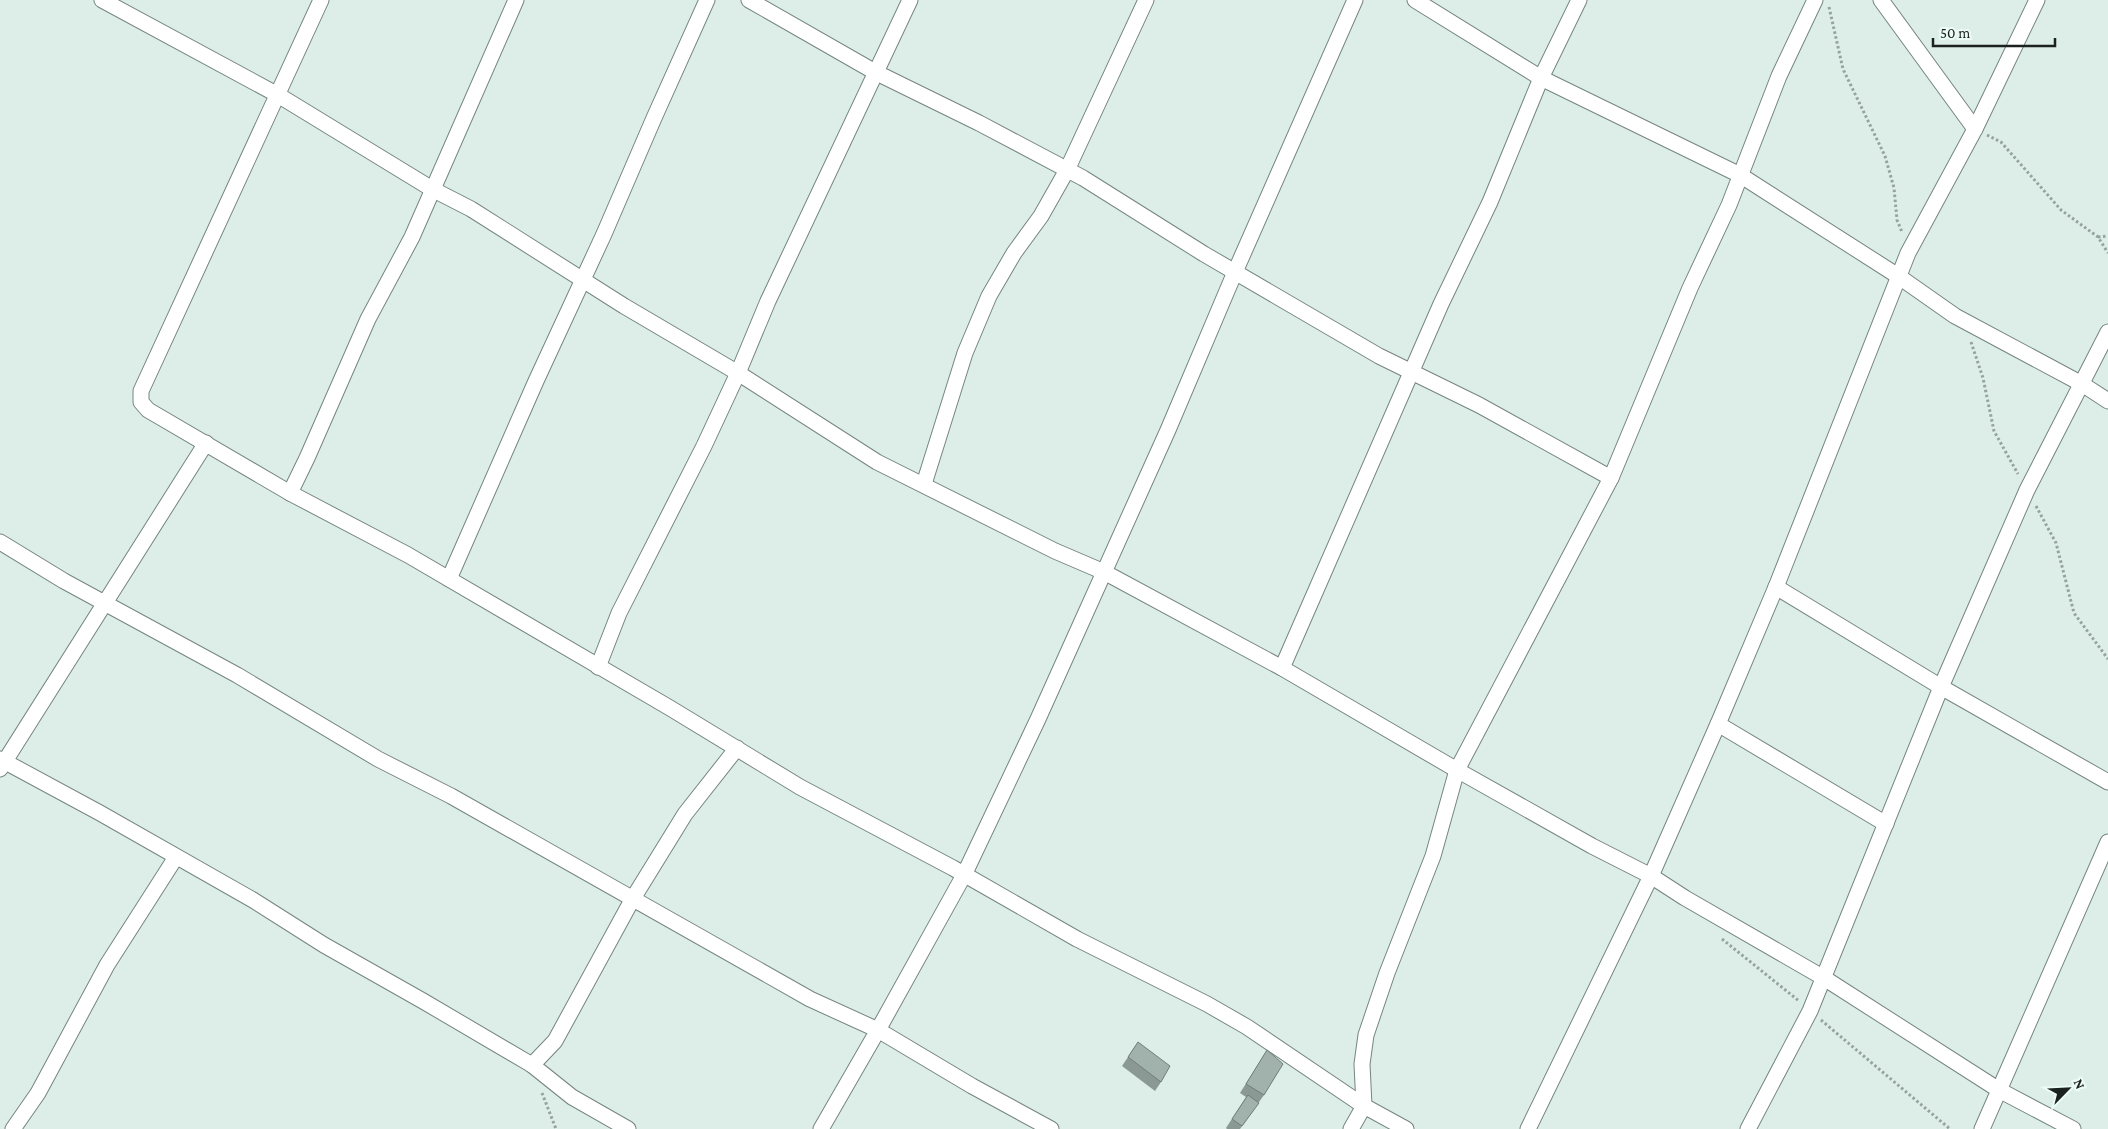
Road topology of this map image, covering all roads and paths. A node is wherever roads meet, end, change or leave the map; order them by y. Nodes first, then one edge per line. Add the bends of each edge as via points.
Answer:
1 (321, 0) edge
2 (516, 0) edge
3 (707, 0) edge
4 (749, 0) edge
5 (910, 0) edge
6 (1146, 0) edge
7 (1356, 0) edge
8 (1414, 0) edge
9 (1579, 0) edge
10 (1815, 0) edge
11 (1881, 0) edge
12 (2037, 0) edge
13 (112, 2) edge
14 (875, 72) junction
15 (1541, 78) junction
16 (278, 95) junction
17 (1975, 129) junction
18 (1067, 170) junction
19 (1740, 175) junction
20 (432, 189) junction
21 (2108, 236) edge
22 (2098, 237) junction
23 (2108, 253) edge
24 (1235, 272) junction
25 (1898, 276) junction
26 (583, 280) junction
27 (2108, 332) edge
28 (1412, 371) junction
29 (738, 373) junction
30 (2082, 384) junction
31 (2108, 401) edge
32 (206, 443) junction
33 (1611, 478) junction
34 (924, 484) junction
35 (290, 493) junction
36 (0, 542) edge
37 (1104, 572) junction
38 (449, 579) junction
39 (1776, 586) junction
40 (105, 603) junction
41 (598, 668) junction
42 (1282, 668) junction
43 (1941, 687) junction
44 (1718, 724) junction
45 (737, 748) junction
46 (2, 763) edge
47 (1457, 770) junction
48 (2108, 782) edge
49 (1886, 824) junction
50 (2108, 842) edge
51 (176, 857) junction
52 (964, 876) junction
53 (1651, 876) junction
54 (632, 900) junction
55 (1824, 978) junction
56 (878, 1030) junction
57 (532, 1065) junction
58 (1999, 1090) junction
59 (542, 1092) dead end
60 (1364, 1106) junction
61 (13, 1129) edge
62 (556, 1129) edge
63 (628, 1129) edge
64 (821, 1129) edge
65 (1051, 1129) edge
66 (1350, 1129) edge
67 (1406, 1129) edge
68 (1528, 1129) edge
69 (1748, 1129) edge
70 (1982, 1129) edge
71 (2073, 1129) edge

1 - 16 street
2 - 20 street
3 - 26 street
4 - 14 street
5 - 14 street
6 - 18 street
7 - 24 street
8 - 15 street
9 - 15 street
10 - 19 street via 1779,76
11 - 17 street
12 - 17 street
13 - 16 street
14 - 18 street
14 - 29 street via 768,301
15 - 19 street
15 - 28 street via 1490,202
16 - 20 street
16 - 32 street via 141,391 141,402 148,410
17 - 22 path via 2001,142 2061,210
17 - 25 street
18 - 24 street via 1105,190
18 - 34 street via 1041,216 1014,253 983,310 965,354
19 - 25 street
19 - 33 street
20 - 26 street via 471,209
20 - 35 street via 412,237 368,319
21 - 22 path
22 - 23 path
24 - 28 street via 1379,356
24 - 37 street
25 - 30 street via 1955,316
25 - 39 street
26 - 29 street
26 - 38 street
27 - 30 street
28 - 33 street
28 - 42 street
29 - 34 street via 870,457
29 - 41 street via 619,613
30 - 31 street
30 - 43 street via 2027,490
32 - 35 street
32 - 40 street
33 - 47 street
34 - 37 street via 1055,551
35 - 38 street
36 - 40 street via 26,560
37 - 42 street
37 - 52 street
38 - 41 street
39 - 43 street
39 - 44 street
40 - 46 street
40 - 54 street
41 - 45 street
42 - 47 street
43 - 48 street
43 - 49 street
44 - 49 street
44 - 53 street
45 - 52 street via 800,787
45 - 54 street via 685,814
46 - 51 street via 116,821
47 - 53 street
47 - 60 street via 1433,856 1366,1035 1362,1064
49 - 55 street
50 - 58 street
51 - 57 street
51 - 61 street via 106,965 38,1094
52 - 56 street
52 - 60 street via 1207,1004
53 - 55 street
53 - 68 street
54 - 56 street via 810,999
54 - 57 street via 555,1040
55 - 58 street
55 - 69 street
56 - 64 street
56 - 65 street
57 - 63 street via 572,1097
58 - 70 street
58 - 71 street
59 - 62 path
60 - 66 street
60 - 67 street

